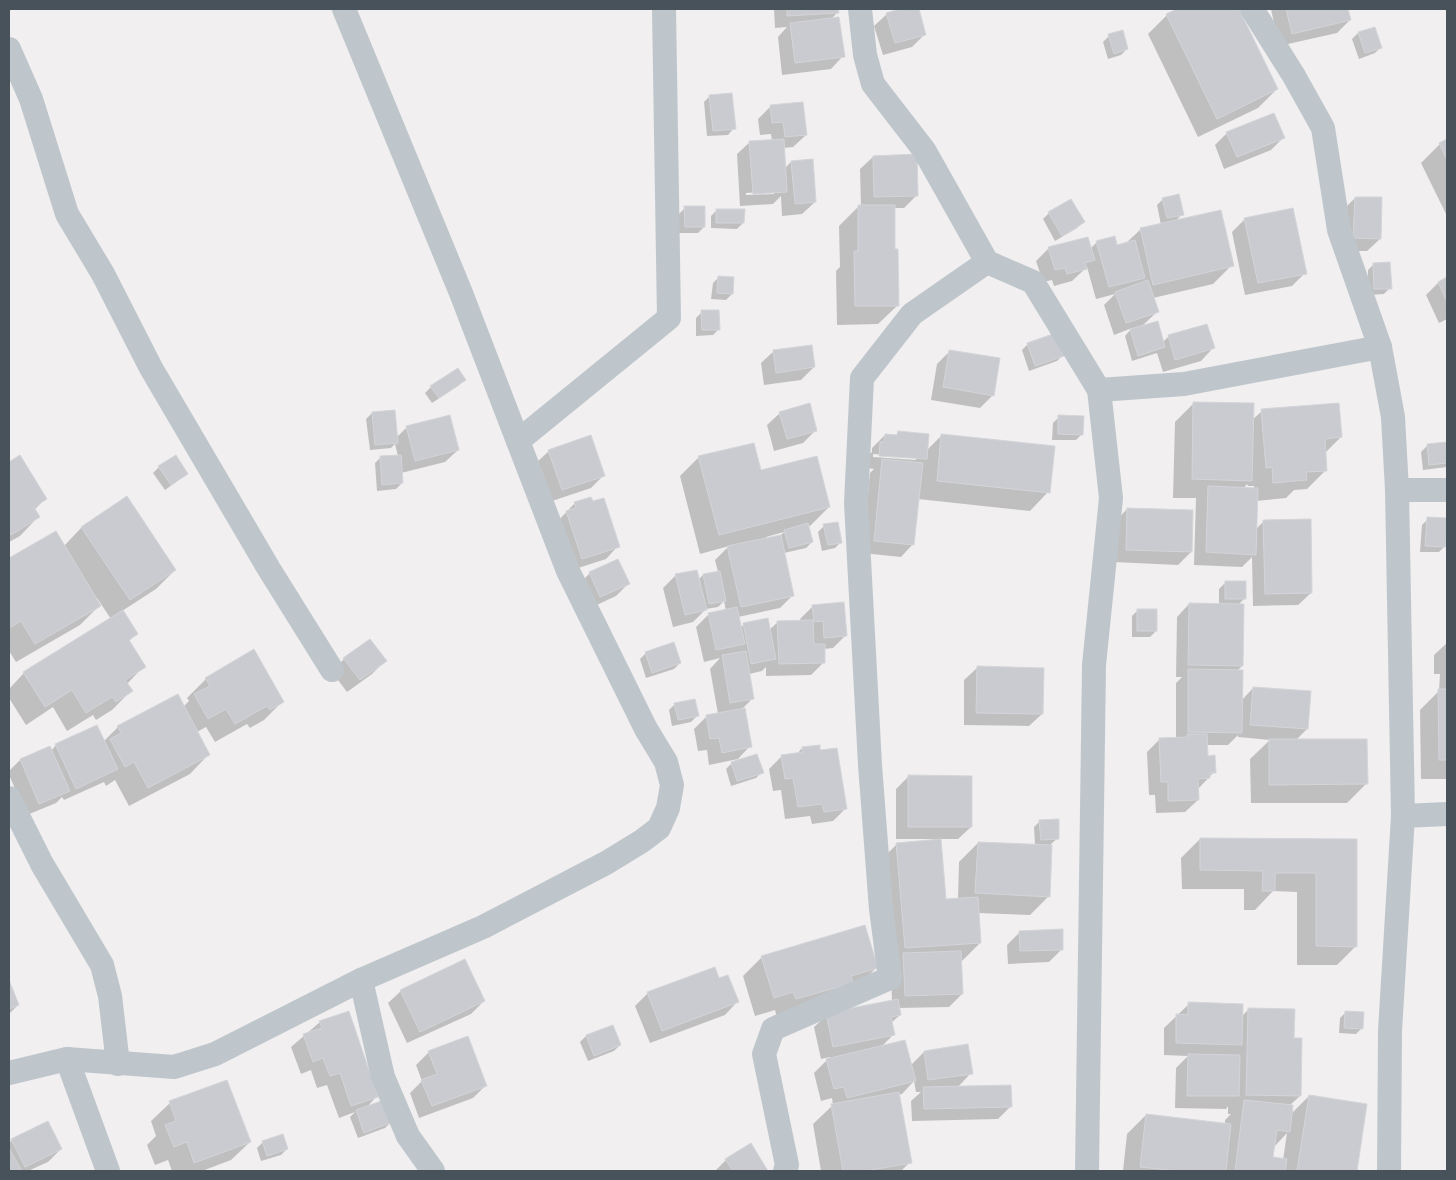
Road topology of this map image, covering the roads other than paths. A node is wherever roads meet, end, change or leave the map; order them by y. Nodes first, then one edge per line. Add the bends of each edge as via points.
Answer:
1 (344, 9) edge
2 (664, 9) edge
3 (860, 9) edge
4 (1252, 9) edge
5 (9, 49) edge
6 (987, 262) junction
7 (1380, 348) junction
8 (1099, 390) junction
9 (518, 441) junction
10 (1397, 490) junction
11 (1447, 490) edge
12 (332, 670) dead end
13 (9, 798) edge
14 (1447, 814) edge
15 (1403, 816) junction
16 (361, 980) junction
17 (67, 1059) junction
18 (118, 1064) junction
19 (9, 1073) edge
20 (108, 1171) edge
21 (433, 1171) edge
22 (785, 1171) edge
23 (1087, 1171) edge
24 (1389, 1171) edge

1 - 9 street
2 - 9 street via 669,318
3 - 6 street via 864,55 873,84 924,150
4 - 7 street via 1323,128 1339,230
5 - 12 street via 31,99 67,214 103,274 151,368
6 - 8 street via 1033,282
6 - 22 street via 912,314 862,378 856,503 870,764 881,909 890,978 773,1029 764,1054 787,1165
7 - 8 street via 1184,384
7 - 10 street via 1393,417
8 - 23 street via 1112,498 1094,664
9 - 16 street via 568,571 666,762 672,785 668,808 659,828 606,863 483,927
10 - 11 street
10 - 15 street
13 - 18 street via 42,864 102,965 110,996
14 - 15 street
15 - 24 street via 1390,1031
16 - 18 street via 215,1054 174,1067
16 - 21 street via 383,1077 408,1136
17 - 18 street
17 - 19 street
17 - 20 street

